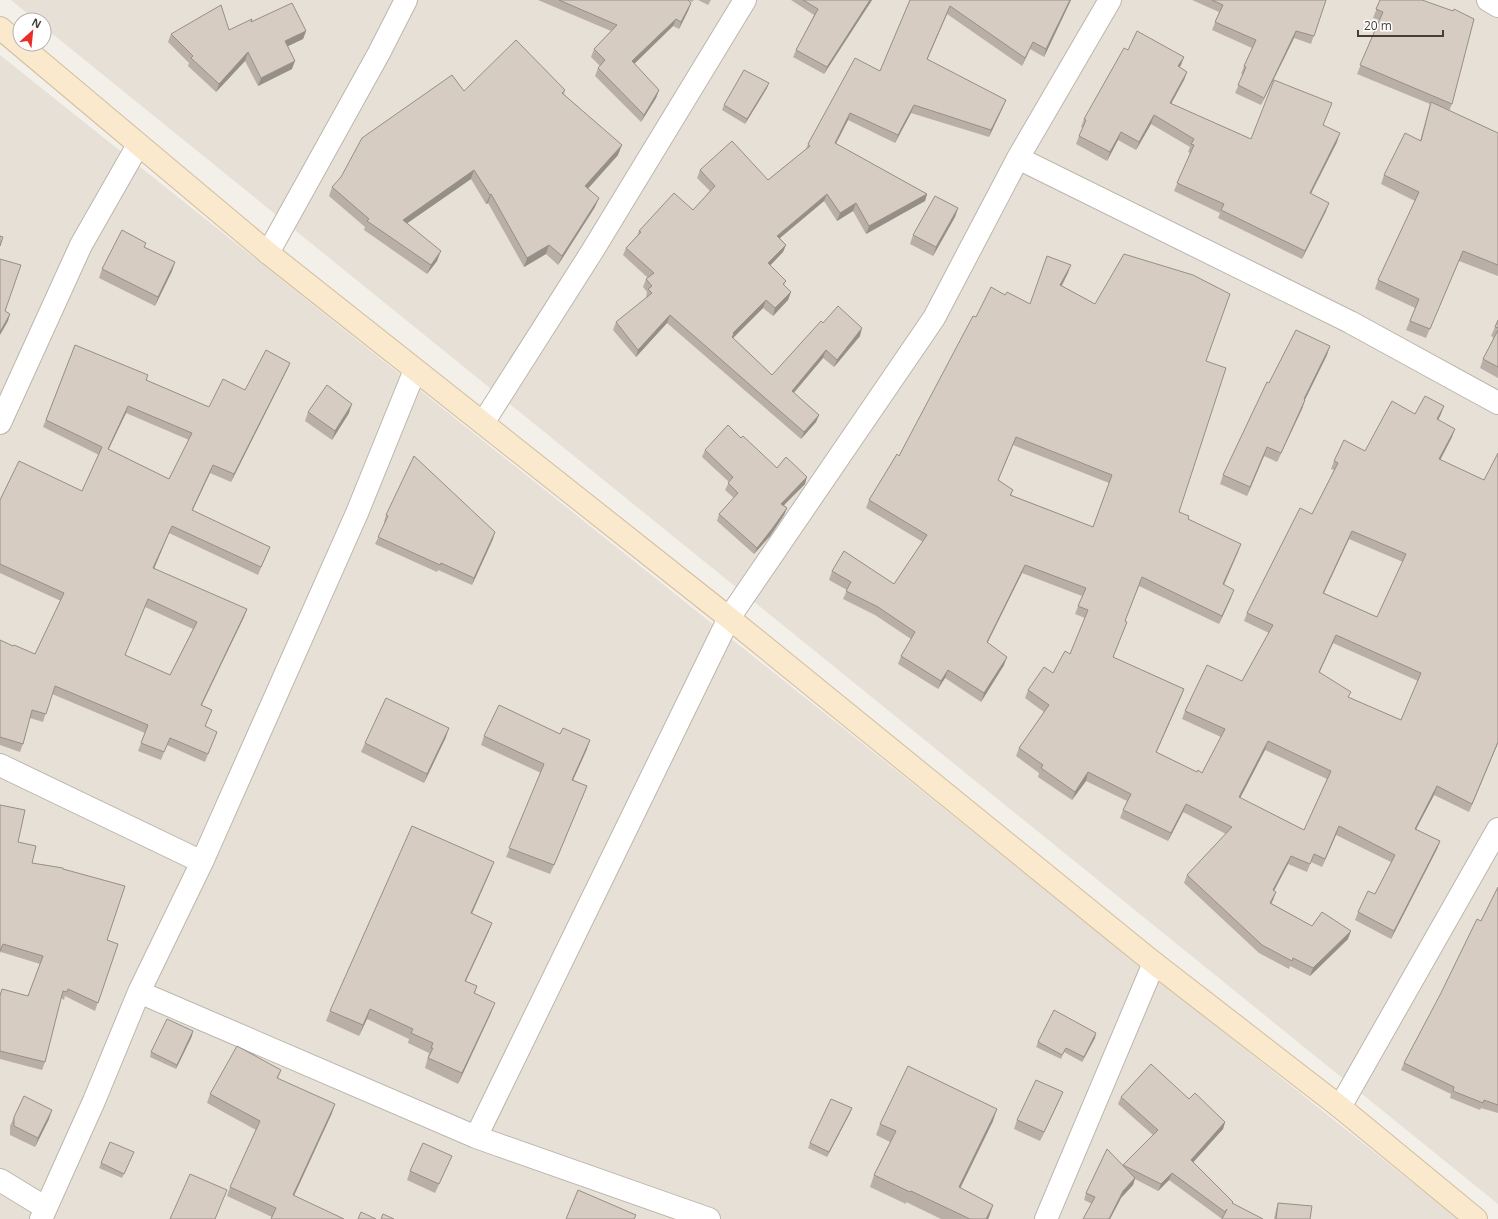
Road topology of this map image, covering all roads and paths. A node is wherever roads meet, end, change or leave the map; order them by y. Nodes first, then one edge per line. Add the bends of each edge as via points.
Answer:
1 (406, 0) edge
2 (745, 0) edge
3 (1110, 0) edge
4 (1488, 0) edge
5 (1498, 6) edge
6 (0, 28) edge
7 (138, 145) junction
8 (1018, 158) junction
9 (268, 253) junction
10 (415, 370) junction
11 (1498, 403) edge
12 (0, 423) edge
13 (483, 423) junction
14 (729, 618) junction
15 (0, 766) edge
16 (1498, 830) edge
17 (202, 862) junction
18 (1154, 963) junction
19 (139, 992) junction
20 (1340, 1107) junction
21 (476, 1137) junction
22 (0, 1180) edge
23 (43, 1214) edge
24 (709, 1219) edge
25 (1046, 1219) edge
26 (1476, 1219) edge

1 - 9 street
2 - 13 street via 593,250
3 - 8 street
4 - 5 street
6 - 7 street
7 - 9 street
7 - 12 street via 81,244
8 - 11 street via 1350,322
8 - 14 street via 934,318
9 - 10 street
10 - 13 street
10 - 17 street via 356,513
13 - 14 street
14 - 18 street
14 - 21 street
15 - 17 street
16 - 20 street
17 - 19 street
18 - 20 street
18 - 25 street
19 - 21 street
19 - 23 street
20 - 26 street
21 - 24 street
22 - 23 street

